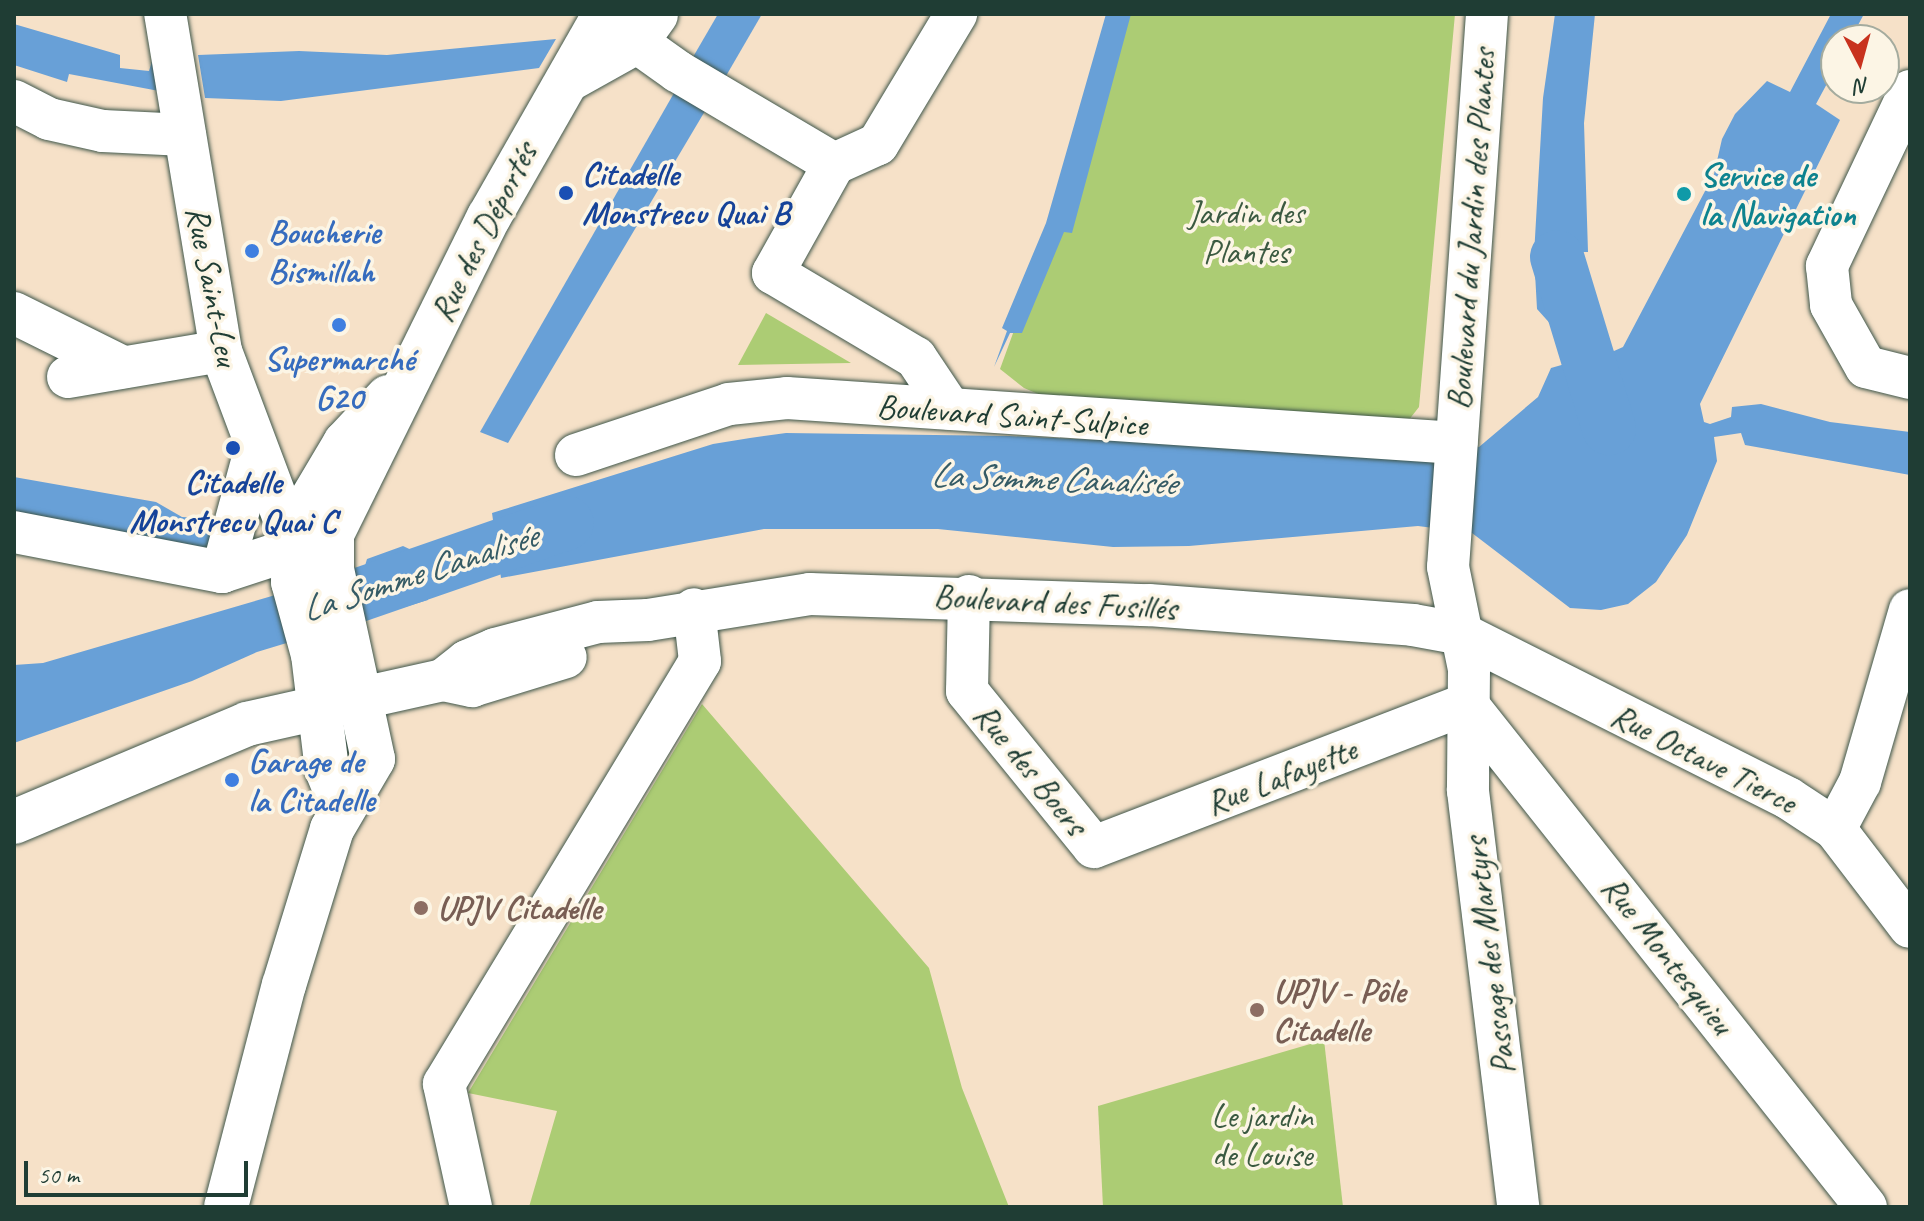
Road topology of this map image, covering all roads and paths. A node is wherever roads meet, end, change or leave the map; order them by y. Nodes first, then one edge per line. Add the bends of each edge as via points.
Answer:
1 (956, 14) edge
2 (1487, 14) edge
3 (619, 20) edge
4 (168, 33) edge
5 (1910, 91) edge
6 (14, 101) edge
7 (182, 117) junction
8 (834, 164) junction
9 (14, 313) edge
10 (221, 351) junction
11 (123, 367) junction
12 (68, 377) dead end
13 (1910, 378) edge
14 (950, 409) junction
15 (1456, 443) junction
16 (256, 447) junction
17 (576, 455) dead end
18 (14, 532) edge
19 (1448, 542) joint
20 (307, 566) junction
21 (222, 572) junction
22 (969, 596) junction
23 (694, 609) junction
24 (1910, 610) edge
25 (1462, 634) junction
26 (332, 650) junction
27 (362, 698) junction
28 (1467, 704) junction
29 (319, 708) junction
30 (342, 807) junction
31 (14, 822) edge
32 (1835, 829) junction
33 (1094, 847) joint
34 (1910, 927) edge
35 (226, 1207) edge
36 (471, 1207) edge
37 (1518, 1207) edge
38 (1866, 1207) edge

1 - 8 street via 878,144
2 - 15 street, Boulevard du Jardin des Plantes
3 - 8 street via 677,71
3 - 20 main road, Rue des Déportés via 566,81 402,384 345,443 310,502
4 - 7 street, Rue Saint-Leu
5 - 13 street via 1827,266 1831,305 1866,367
6 - 7 street via 49,119 103,131
7 - 10 street, Rue Saint-Leu
8 - 14 street via 773,273 916,358
9 - 11 street
10 - 11 street
10 - 16 street, Rue Saint-Leu
11 - 12 street
14 - 15 street, Boulevard Saint-Sulpice
14 - 17 street, Boulevard Saint-Sulpice via 787,398 729,404
15 - 19 street, Boulevard du Jardin des Plantes
16 - 20 street, Rue Saint-Leu
16 - 21 street
18 - 21 street
19 - 25 street, Passage des Martyrs via 1453,603
20 - 21 street
20 - 26 main road
22 - 23 street, Boulevard des Fusillés via 810,594
22 - 25 street, Boulevard des Fusillés via 1351,620
22 - 33 street, Rue des Boers via 967,691
23 - 27 street, Boulevard des Fusillés via 648,620 602,645 503,678 472,686 443,680
23 - 36 street via 700,661 444,1084
24 - 32 street via 1860,782
25 - 28 street, Passage des Martyrs via 1469,669
25 - 32 street, Rue Octave Tierce via 1788,798
26 - 27 main road
26 - 29 main road
27 - 29 main road
27 - 30 main road via 373,759 360,787
28 - 33 street, Rue Lafayette
28 - 37 street, Passage des Martyrs via 1468,791
28 - 38 street, Rue Montesquieu
29 - 30 main road via 330,788
29 - 31 main road via 247,724
30 - 35 main road via 284,985
32 - 34 street, Rue Octave Tierce

